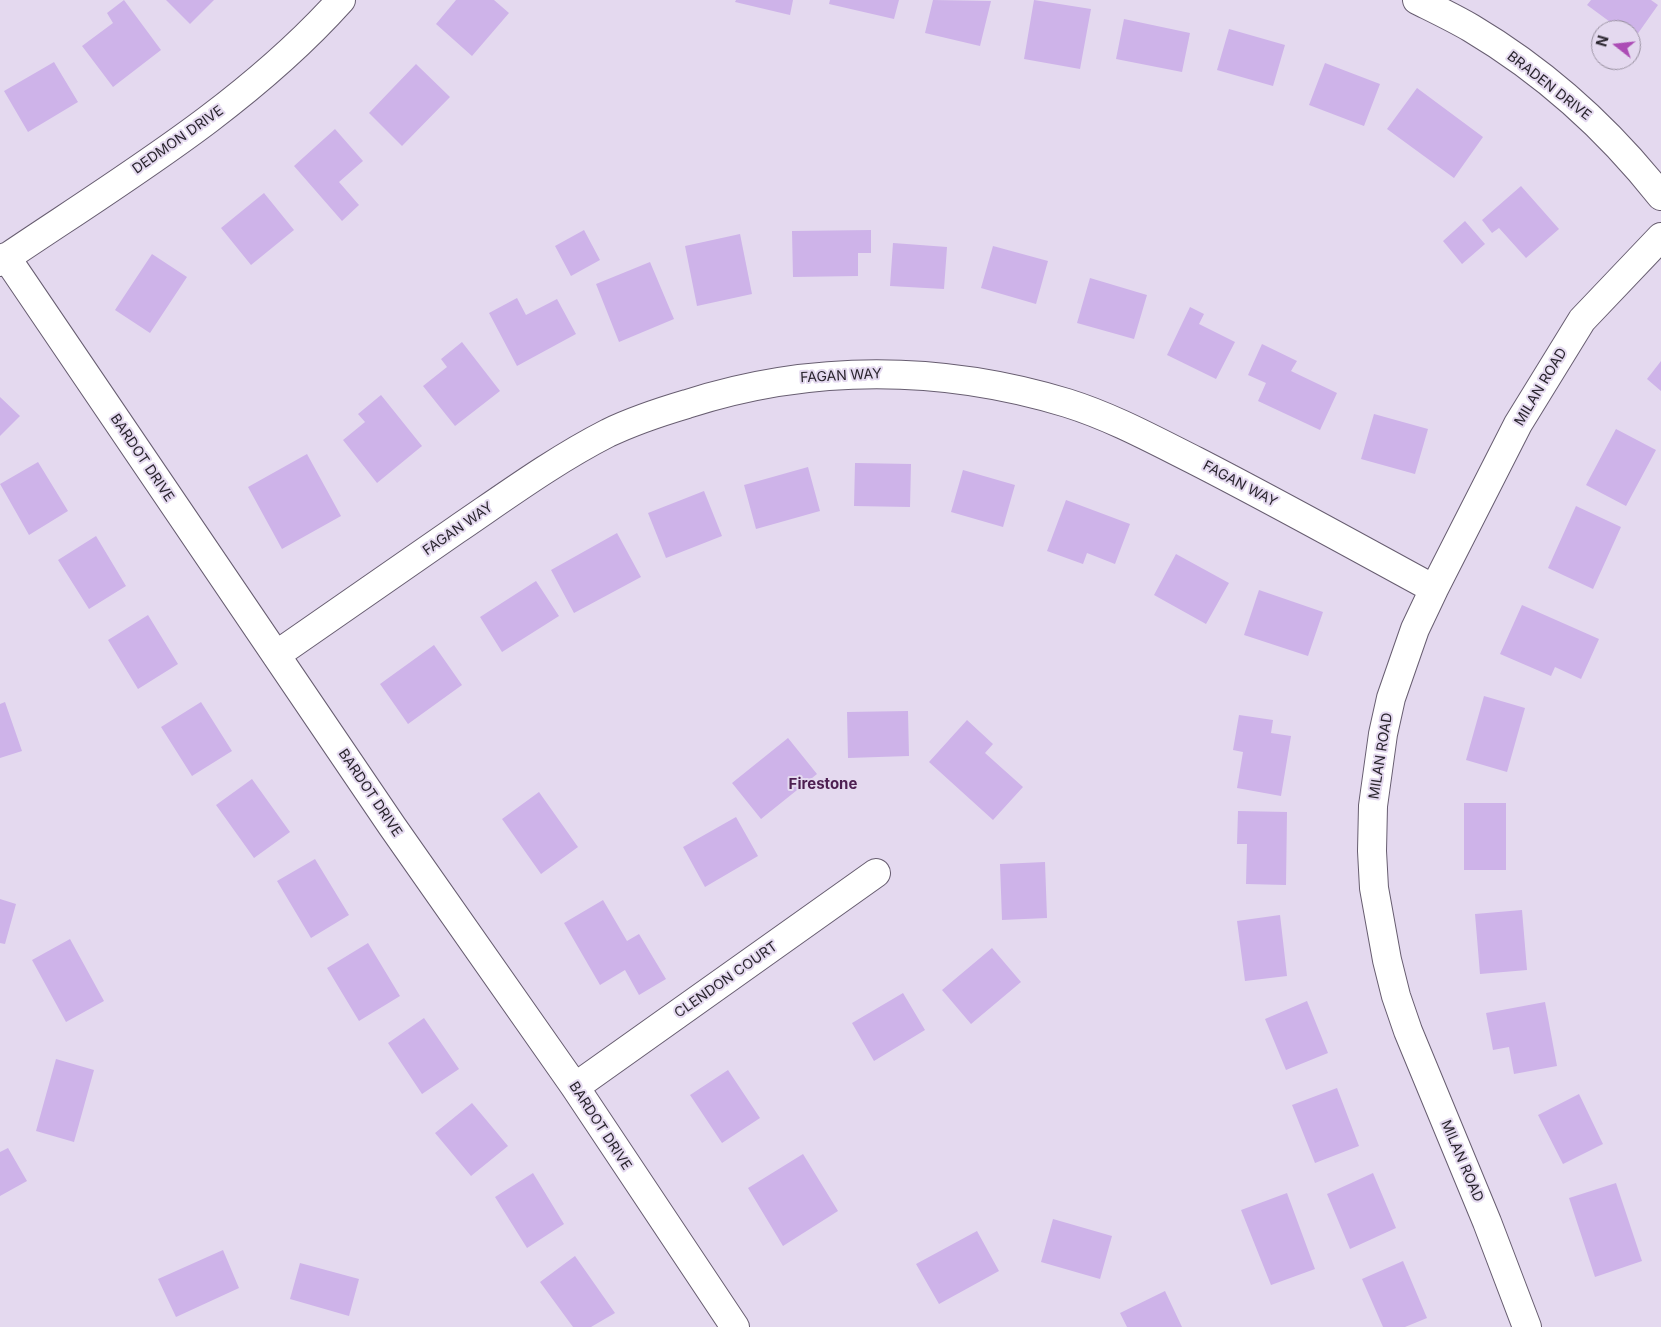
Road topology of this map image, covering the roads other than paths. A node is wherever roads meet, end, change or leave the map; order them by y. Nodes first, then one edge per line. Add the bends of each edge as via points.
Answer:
1 (341, 0) edge
2 (1417, 0) edge
3 (1661, 196) edge
4 (1661, 237) edge
5 (3, 260) edge
6 (1434, 589) junction
7 (276, 655) junction
8 (876, 873) dead end
9 (575, 1087) junction
10 (734, 1327) edge
11 (1527, 1327) edge

1 - 5 street, DEDMON DRIVE via 269,70 207,121
2 - 3 street, BRADEN DRIVE via 1471,28 1539,73 1598,124 1633,160
4 - 6 street, MILAN ROAD via 1582,320 1518,424
5 - 7 street, BARDOT DRIVE
6 - 7 street, FAGAN WAY via 1228,478 1102,416 1068,403 996,384 960,379 887,373 851,374 785,379 729,390 611,432 522,485
6 - 11 street, MILAN ROAD via 1414,629 1391,698 1383,734 1373,806 1374,888 1387,960 1408,1031 1488,1222
7 - 9 street, BARDOT DRIVE
8 - 9 street, CLENDON COURT
9 - 10 street, BARDOT DRIVE

